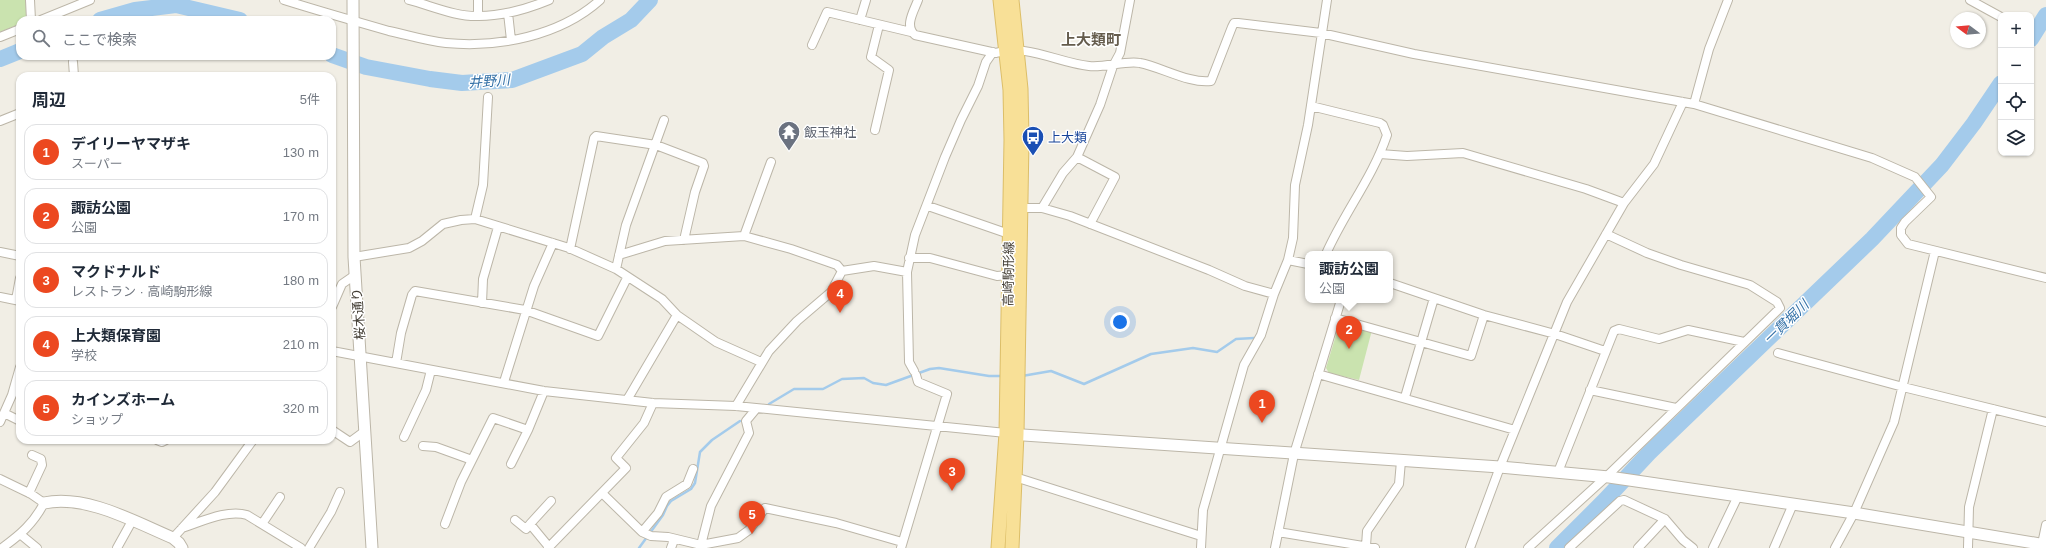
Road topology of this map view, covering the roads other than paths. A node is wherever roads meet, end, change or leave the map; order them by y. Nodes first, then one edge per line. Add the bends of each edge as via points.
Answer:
1 (30, 0) edge
2 (90, 0) edge
3 (284, 0) edge
4 (353, 0) edge
5 (410, 0) edge
6 (478, 0) edge
7 (549, 0) edge
8 (600, 0) edge
9 (866, 0) edge
10 (918, 0) edge
11 (1000, 0) edge
12 (1012, 0) edge
13 (1130, 0) edge
14 (1327, 0) edge
15 (1728, 0) edge
16 (1970, 0) edge
17 (418, 1) edge
18 (534, 3) edge
19 (508, 13) junction
20 (1998, 15) edge
21 (31, 16) edge
22 (51, 16) edge
23 (333, 16) edge
24 (478, 16) junction
25 (336, 17) edge
26 (860, 20) junction
27 (354, 23) junction
28 (879, 25) junction
29 (16, 31) edge
30 (911, 32) junction
31 (1321, 33) junction
32 (0, 37) edge
33 (511, 40) junction
34 (812, 45) dead end
35 (1012, 50) junction
36 (993, 52) junction
37 (73, 62) dead end
38 (1113, 66) junction
39 (74, 72) edge
40 (488, 97) dead end
41 (1683, 102) junction
42 (1694, 104) junction
43 (1311, 106) junction
44 (16, 115) edge
45 (664, 120) dead end
46 (0, 121) edge
47 (876, 130) dead end
48 (656, 146) junction
49 (1380, 154) junction
50 (1077, 157) junction
51 (771, 162) dead end
52 (1624, 203) junction
53 (928, 206) junction
54 (1021, 208) junction
55 (1042, 208) junction
56 (475, 219) junction
57 (1090, 224) junction
58 (498, 227) junction
59 (1009, 234) junction
60 (1606, 234) junction
61 (744, 236) junction
62 (684, 240) junction
63 (553, 243) junction
64 (570, 249) junction
65 (1327, 251) edge
66 (1935, 251) junction
67 (0, 252) edge
68 (16, 255) edge
69 (619, 255) junction
70 (354, 257) junction
71 (909, 258) junction
72 (1288, 260) junction
73 (1305, 263) edge
74 (616, 270) junction
75 (842, 271) junction
76 (907, 272) junction
77 (355, 275) junction
78 (1008, 275) junction
79 (627, 278) junction
80 (2046, 278) edge
81 (1393, 284) edge
82 (1274, 294) junction
83 (0, 298) edge
84 (336, 298) edge
85 (1434, 298) junction
86 (16, 300) edge
87 (482, 303) junction
88 (1340, 303) edge
89 (525, 310) junction
90 (677, 315) junction
91 (1484, 315) junction
92 (1335, 318) junction
93 (1555, 334) junction
94 (1423, 341) junction
95 (1744, 342) junction
96 (1605, 351) junction
97 (336, 352) edge
98 (1778, 353) dead end
99 (361, 356) junction
100 (761, 362) junction
101 (396, 363) junction
102 (431, 370) junction
103 (1318, 374) junction
104 (16, 378) edge
105 (504, 382) junction
106 (1903, 387) junction
107 (1590, 390) junction
108 (544, 391) junction
109 (1405, 397) junction
110 (627, 400) junction
111 (653, 403) junction
112 (736, 406) junction
113 (1676, 408) junction
114 (756, 409) junction
115 (1993, 409) junction
116 (4, 413) junction
117 (16, 419) edge
118 (0, 421) edge
119 (2046, 422) edge
120 (938, 428) junction
121 (528, 430) junction
122 (1515, 430) junction
123 (365, 431) junction
124 (336, 433) edge
125 (1012, 434) junction
126 (404, 437) dead end
127 (250, 444) edge
128 (423, 446) dead end
129 (1221, 449) junction
130 (1294, 454) junction
131 (32, 455) dead end
132 (472, 460) junction
133 (1401, 461) junction
134 (511, 464) dead end
135 (1500, 467) junction
136 (693, 469) dead end
137 (1558, 472) junction
138 (1015, 477) junction
139 (1607, 477) junction
140 (0, 479) edge
141 (340, 492) dead end
142 (29, 493) junction
143 (602, 494) junction
144 (1738, 496) junction
145 (280, 497) dead end
146 (551, 501) dead end
147 (44, 503) junction
148 (1793, 504) junction
149 (1854, 513) junction
150 (1665, 519) junction
151 (515, 520) dead end
152 (132, 521) junction
153 (262, 524) junction
154 (445, 524) dead end
155 (530, 524) junction
156 (2046, 525) edge
157 (182, 528) junction
158 (642, 532) junction
159 (1278, 532) junction
160 (1969, 533) junction
161 (20, 534) junction
162 (1201, 536) junction
163 (173, 538) junction
164 (672, 544) edge
165 (701, 545) junction
166 (901, 545) edge
167 (2044, 545) edge
168 (1366, 546) junction
169 (2, 548) edge
170 (37, 548) edge
171 (117, 548) edge
172 (182, 548) edge
173 (301, 548) edge
174 (309, 548) edge
175 (372, 548) edge
176 (548, 548) edge
177 (998, 548) edge
178 (1012, 548) edge
179 (1201, 548) edge
180 (1275, 548) edge
181 (1375, 548) edge
182 (1470, 548) edge
183 (1528, 548) edge
184 (1569, 548) edge
185 (1638, 548) edge
186 (1693, 548) edge
187 (1713, 548) edge
188 (1774, 548) edge
189 (1835, 548) edge
190 (1968, 548) edge

1 - 21 street
2 - 22 street
3 - 23 street
4 - 27 street
5 - 17 street
6 - 24 street
7 - 18 street
8 - 33 street via 582,15 554,28
9 - 26 street
10 - 30 street via 909,24
11 - 35 main road, 高崎駒形線
12 - 35 main road, 高崎駒形線
13 - 38 street via 1120,53
14 - 31 street
15 - 42 street via 1709,49
16 - 20 street
17 - 24 street via 440,10
18 - 19 street
19 - 24 street
19 - 33 street
25 - 27 street
26 - 28 street
26 - 34 street via 827,12
27 - 33 street via 446,43 473,44
27 - 70 street, 桜木通り
28 - 30 street
28 - 47 street via 871,57 890,70
29 - 32 street
30 - 36 street
31 - 38 street via 1234,23 1211,81 1197,80 1134,62
31 - 41 street via 1422,55
31 - 43 street
35 - 36 street
35 - 38 street via 1032,52 1091,67
35 - 54 main road, 高崎駒形線 via 1021,89
35 - 59 main road, 高崎駒形線
36 - 53 street via 961,120
37 - 39 street
38 - 50 street via 1100,105
40 - 56 street via 483,185
41 - 42 street
41 - 52 street via 1654,164
42 - 66 street via 1872,158 1917,179 1931,197 1905,222 1901,232 1903,240 1908,244
43 - 49 street via 1380,122 1387,135
43 - 72 street via 1295,185 1293,238
44 - 46 street
45 - 48 street
48 - 62 street via 703,163 704,166
48 - 64 street via 596,136 594,138
48 - 69 street via 626,225
49 - 52 street via 1407,156 1463,153 1586,189
49 - 65 street
50 - 55 street
50 - 57 street via 1115,177
51 - 61 street
52 - 60 street
53 - 59 street
53 - 71 street
54 - 55 street
54 - 125 main road, 高崎駒形線
55 - 57 street
56 - 58 street
56 - 70 street via 443,224 409,248
57 - 82 street via 1245,286
58 - 63 street
58 - 87 street via 483,279
59 - 78 main road, 高崎駒形線
60 - 93 street via 1567,302
60 - 95 street via 1647,253 1750,285 1777,302 1780,308
61 - 62 street
61 - 75 street via 791,249 836,266
62 - 69 street via 665,240
63 - 64 street
63 - 89 street
64 - 74 street
66 - 80 street
66 - 106 street
67 - 68 street
69 - 74 street
70 - 77 street, 桜木通り
71 - 76 street
71 - 78 street via 930,258 997,276
72 - 73 street
72 - 82 street
74 - 79 street
75 - 76 street via 874,266
75 - 100 street via 831,292 797,321
76 - 120 street via 910,362 918,382 947,394
77 - 84 street via 342,284
77 - 99 street, 桜木通り
78 - 125 main road, 高崎駒形線
79 - 89 street via 598,336
79 - 90 street via 662,298
81 - 85 street
82 - 129 street via 1261,335 1244,365
83 - 86 street
85 - 91 street
85 - 94 street
87 - 89 street
87 - 101 street via 415,290 401,333
88 - 92 street
89 - 105 street
90 - 100 street via 716,342
90 - 110 street
91 - 93 street
91 - 94 street via 1471,356
92 - 94 street
92 - 103 street
93 - 96 street
93 - 122 street
94 - 109 street
95 - 96 street via 1688,330 1659,339 1619,329 1614,331
95 - 113 street
96 - 107 street
97 - 99 street
98 - 106 street
99 - 101 street
99 - 123 street, 桜木通り
100 - 112 street
101 - 102 street
102 - 105 street
102 - 126 street via 426,390
103 - 109 street
103 - 130 street
104 - 116 street
105 - 108 street
106 - 115 street
106 - 149 street via 1894,422
107 - 113 street
107 - 137 street
108 - 110 street
108 - 121 street
109 - 122 street
110 - 111 street
111 - 112 street
111 - 143 street via 644,423 616,458 626,468
112 - 114 street
113 - 139 street
114 - 120 street
114 - 165 street via 746,421 749,433 711,506
115 - 119 street
115 - 160 street via 1970,502
116 - 117 street
116 - 118 street
120 - 125 street
120 - 166 street
121 - 132 street via 493,418
121 - 134 street
122 - 135 street
123 - 124 street via 350,442
123 - 175 street, 桜木通り
125 - 129 street
125 - 138 main road, 高崎駒形線
125 - 177 main road, 高崎駒形線
127 - 157 street via 215,492
128 - 132 street via 436,447
129 - 130 street
129 - 162 street via 1203,510
130 - 133 street
130 - 159 street
131 - 142 street via 40,459 42,465
132 - 154 street
133 - 135 street
133 - 168 street via 1399,484 1367,531
135 - 137 street
135 - 182 street
136 - 158 street via 687,484 666,497 658,514
137 - 139 street
138 - 162 street
138 - 178 main road, 高崎駒形線
139 - 144 street
139 - 183 street
140 - 142 street
141 - 174 street
142 - 147 street
143 - 158 street
143 - 176 street
144 - 148 street
144 - 187 street
145 - 153 street
146 - 155 street
147 - 152 street via 70,501 96,507
147 - 161 street via 39,514
148 - 149 street
148 - 188 street
149 - 160 street
149 - 189 street
150 - 184 street via 1624,500 1620,501
150 - 185 street
150 - 186 street
151 - 155 street via 526,529
152 - 163 street
152 - 171 street
153 - 157 street via 240,513
153 - 173 street
155 - 176 street
156 - 167 street
157 - 163 street
158 - 164 street via 651,536 668,537
159 - 168 street
159 - 180 street
160 - 167 street
160 - 190 street
161 - 169 street
161 - 170 street
162 - 179 street
163 - 172 street
164 - 165 street
165 - 166 street via 738,538 749,530 765,508 836,523
168 - 181 street

